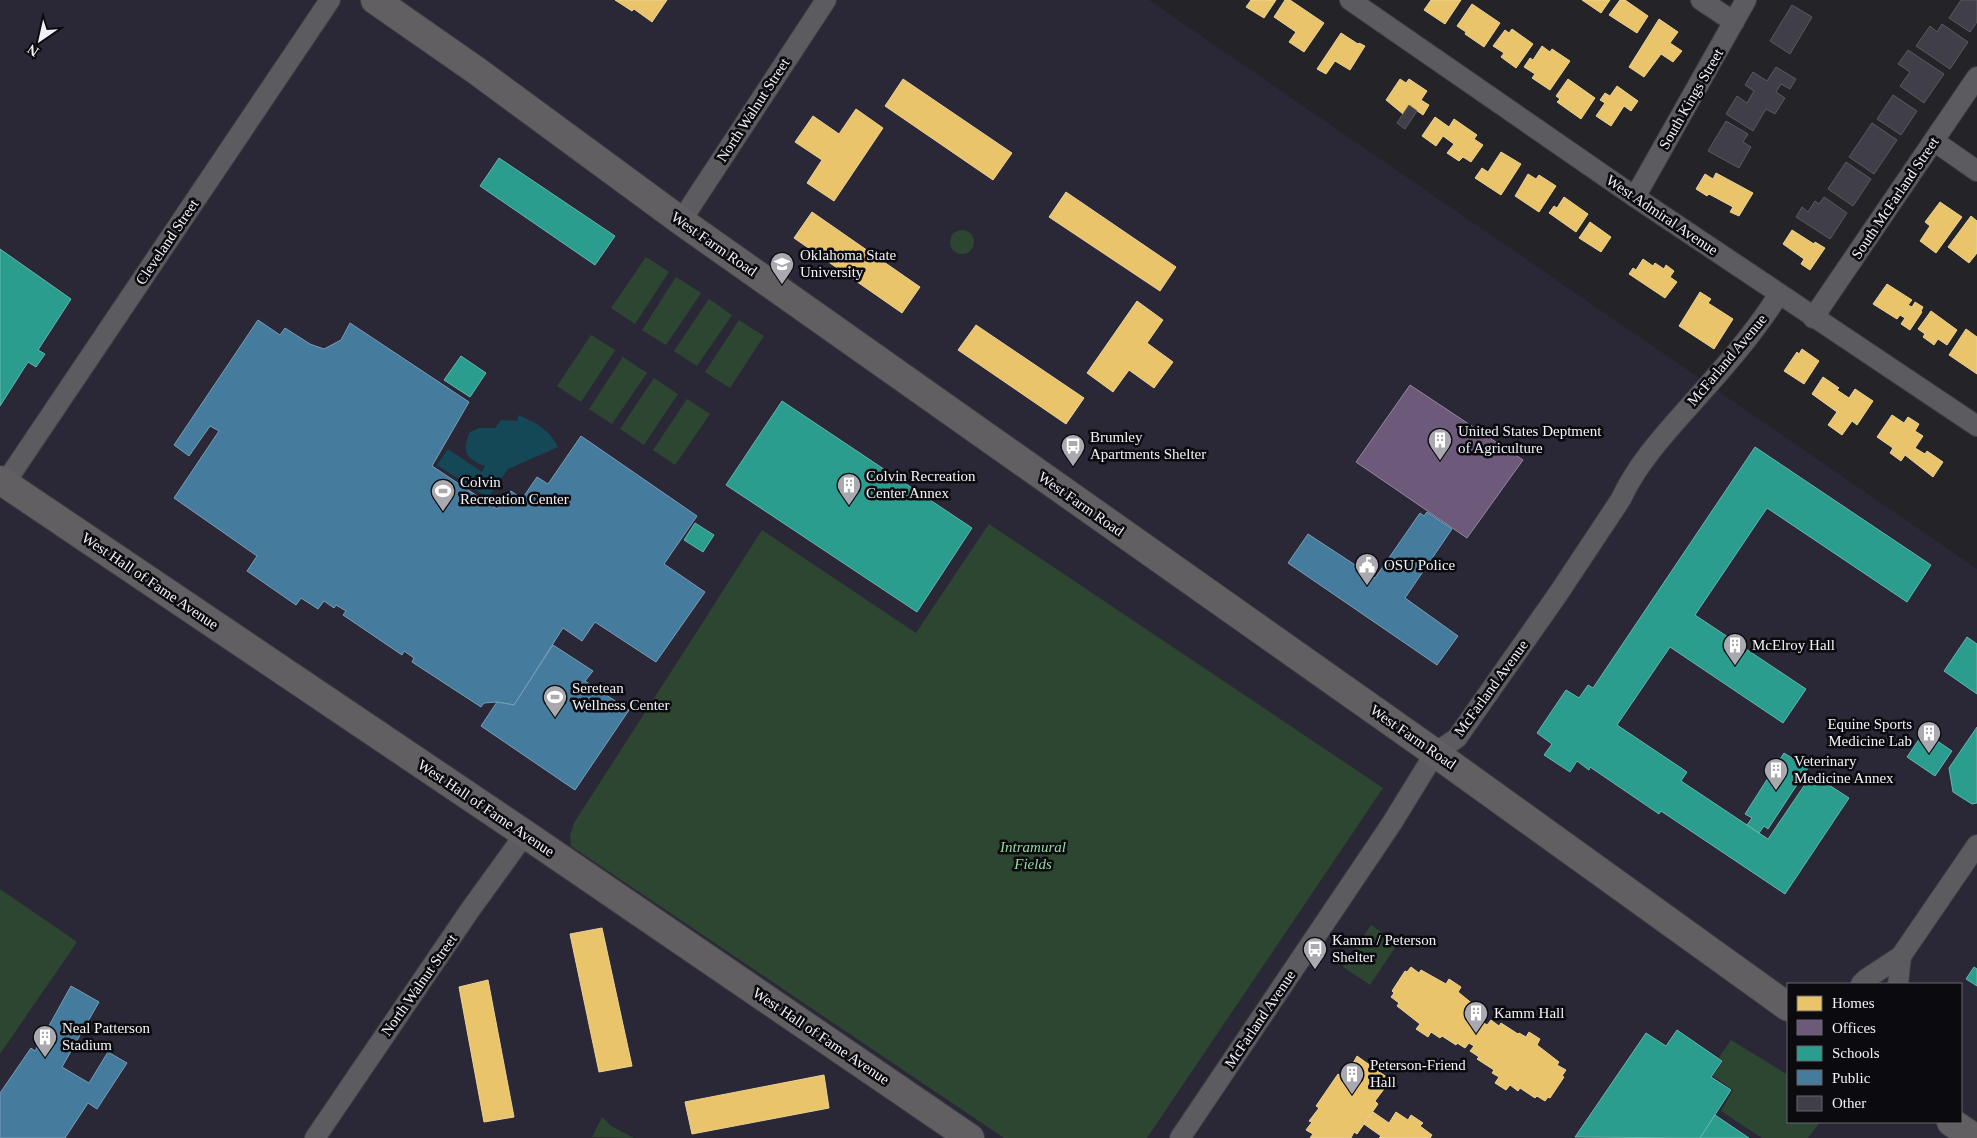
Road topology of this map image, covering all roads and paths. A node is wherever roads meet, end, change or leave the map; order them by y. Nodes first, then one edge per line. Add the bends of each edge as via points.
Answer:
1 (330, 0) edge
2 (375, 0) edge
3 (826, 0) edge
4 (1350, 0) edge
5 (1701, 0) edge
6 (1746, 0) edge
7 (1734, 22) junction
8 (1977, 77) edge
9 (1934, 141) junction
10 (1977, 171) edge
11 (1635, 197) junction
12 (681, 221) junction
13 (1779, 294) junction
14 (1813, 318) junction
15 (1977, 426) edge
16 (2, 482) edge
17 (1435, 753) junction
18 (525, 834) junction
19 (1977, 845) edge
20 (1901, 956) junction
21 (1862, 983) edge
22 (1898, 983) edge
23 (1787, 1007) edge
24 (1952, 1123) edge
25 (316, 1138) edge
26 (970, 1138) edge
27 (1180, 1138) edge
28 (1975, 1138) edge

1 - 16 street, Cleveland Street
2 - 12 street, West Farm Road
3 - 12 street, North Walnut Street
4 - 11 street, West Admiral Avenue
5 - 7 street
6 - 7 street, South Kings Street
7 - 11 street, South Kings Street
8 - 9 street, South McFarland Street
9 - 10 street
9 - 14 street, South McFarland Street
11 - 13 street, West Admiral Avenue
12 - 17 street, West Farm Road
13 - 14 street, West Admiral Avenue
13 - 17 street, McFarland Avenue via 1753,334 1642,464 1558,594 1457,738
14 - 15 street, West Admiral Avenue
16 - 18 street, West Hall of Fame Avenue
17 - 23 street, West Farm Road
17 - 27 street, McFarland Avenue via 1392,823
18 - 25 street, North Walnut Street
18 - 26 street, West Hall of Fame Avenue
19 - 20 street
20 - 21 street
20 - 22 street
24 - 28 street

